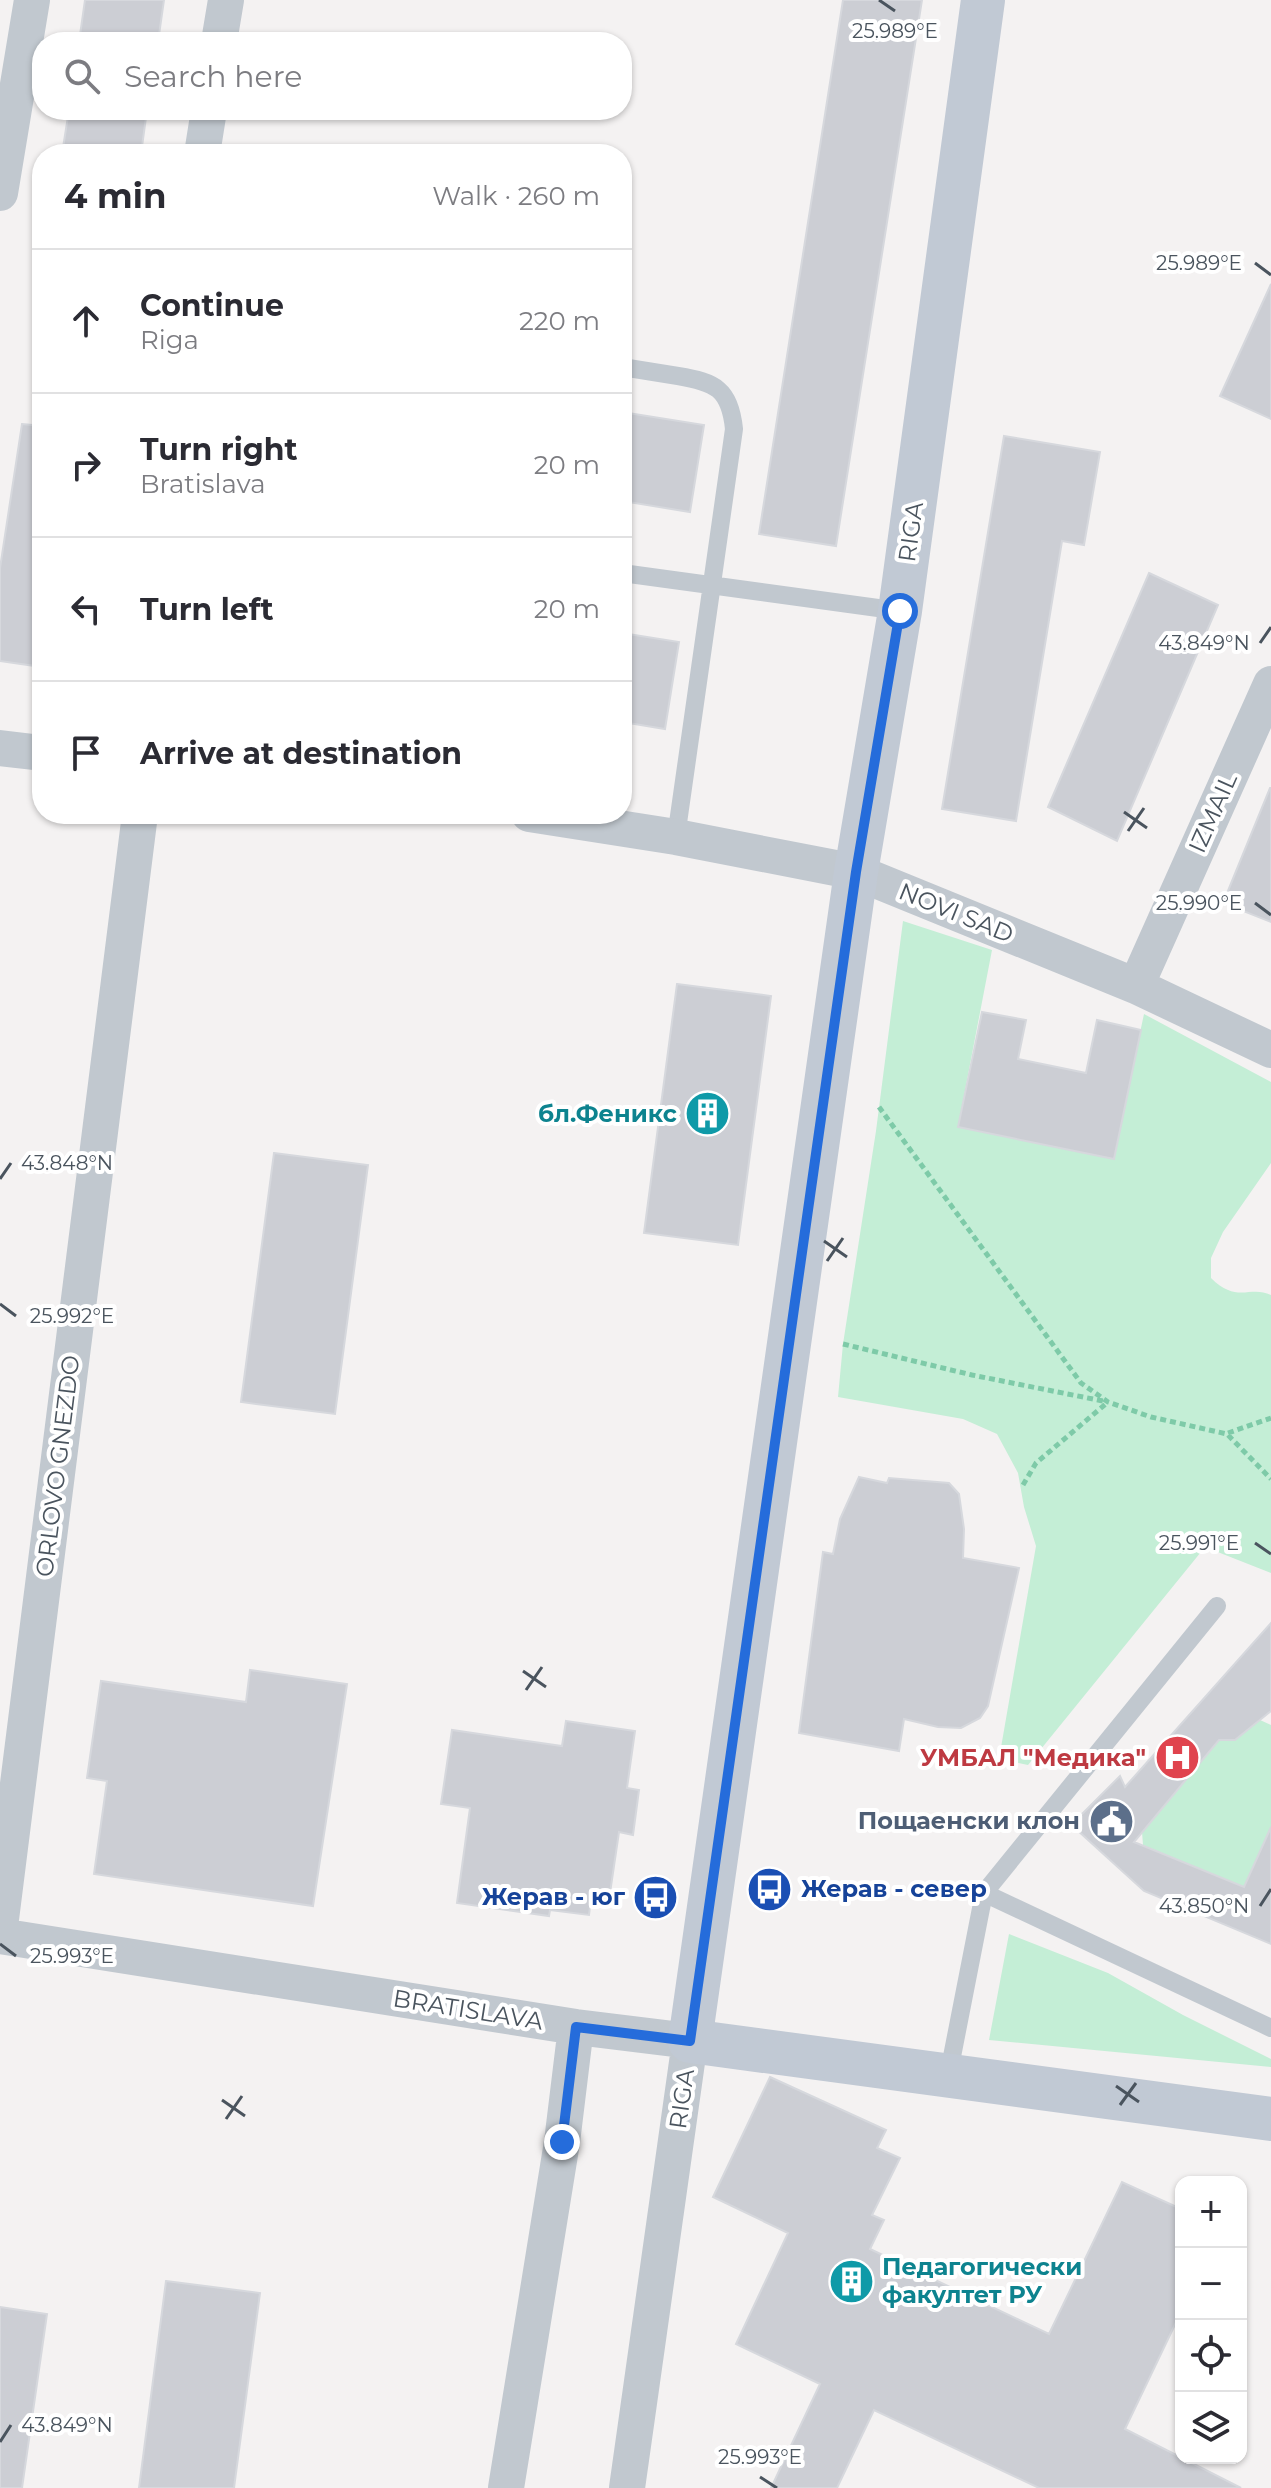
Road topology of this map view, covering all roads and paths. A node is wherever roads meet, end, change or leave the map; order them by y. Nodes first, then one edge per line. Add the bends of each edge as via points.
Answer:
1 (32, 0) edge
2 (226, 0) edge
3 (983, 0) edge
4 (221, 32) edge
5 (207, 120) edge
6 (204, 144) edge
7 (0, 193) edge
8 (632, 369) edge
9 (632, 574) edge
10 (712, 585) junction
11 (900, 611) junction
12 (1271, 684) edge
13 (0, 748) edge
14 (32, 752) edge
15 (139, 824) edge
16 (593, 824) edge
17 (676, 837) junction
18 (856, 872) junction
19 (1136, 986) junction
20 (1271, 1050) edge
21 (879, 1107) dead end
22 (843, 1344) dead end
23 (1108, 1402) junction
24 (1271, 1418) edge
25 (1227, 1434) junction
26 (1271, 1479) edge
27 (1023, 1485) dead end
28 (1217, 1606) dead end
29 (984, 1893) junction
30 (0, 1927) edge
31 (0, 1936) edge
32 (576, 2027) junction
33 (1271, 2028) edge
34 (690, 2041) junction
35 (948, 2077) junction
36 (1271, 2119) edge
37 (506, 2488) edge
38 (627, 2488) edge

1 - 7 street
2 - 4 street
3 - 11 street, RIGA
5 - 6 street
8 - 10 lane via 706,380 722,391 732,410 734,429
9 - 10 lane
10 - 11 lane
10 - 17 lane
11 - 18 street, RIGA
12 - 19 street, IZMAIL
13 - 14 street
15 - 30 street, ORLOVO GNEZDO
16 - 17 street, NOVI SAD
17 - 18 street, NOVI SAD
18 - 19 street, NOVI SAD
18 - 34 street, RIGA
19 - 20 street, NOVI SAD
21 - 23 path via 1081,1383
22 - 23 path
23 - 25 path
23 - 27 path via 1036,1463
24 - 25 path
25 - 26 path
28 - 29 lane
29 - 33 lane
29 - 35 lane
31 - 32 street, BRATISLAVA
32 - 34 street, BRATISLAVA
32 - 37 street
34 - 35 street, BRATISLAVA
34 - 38 street, RIGA
35 - 36 street, BRATISLAVA

